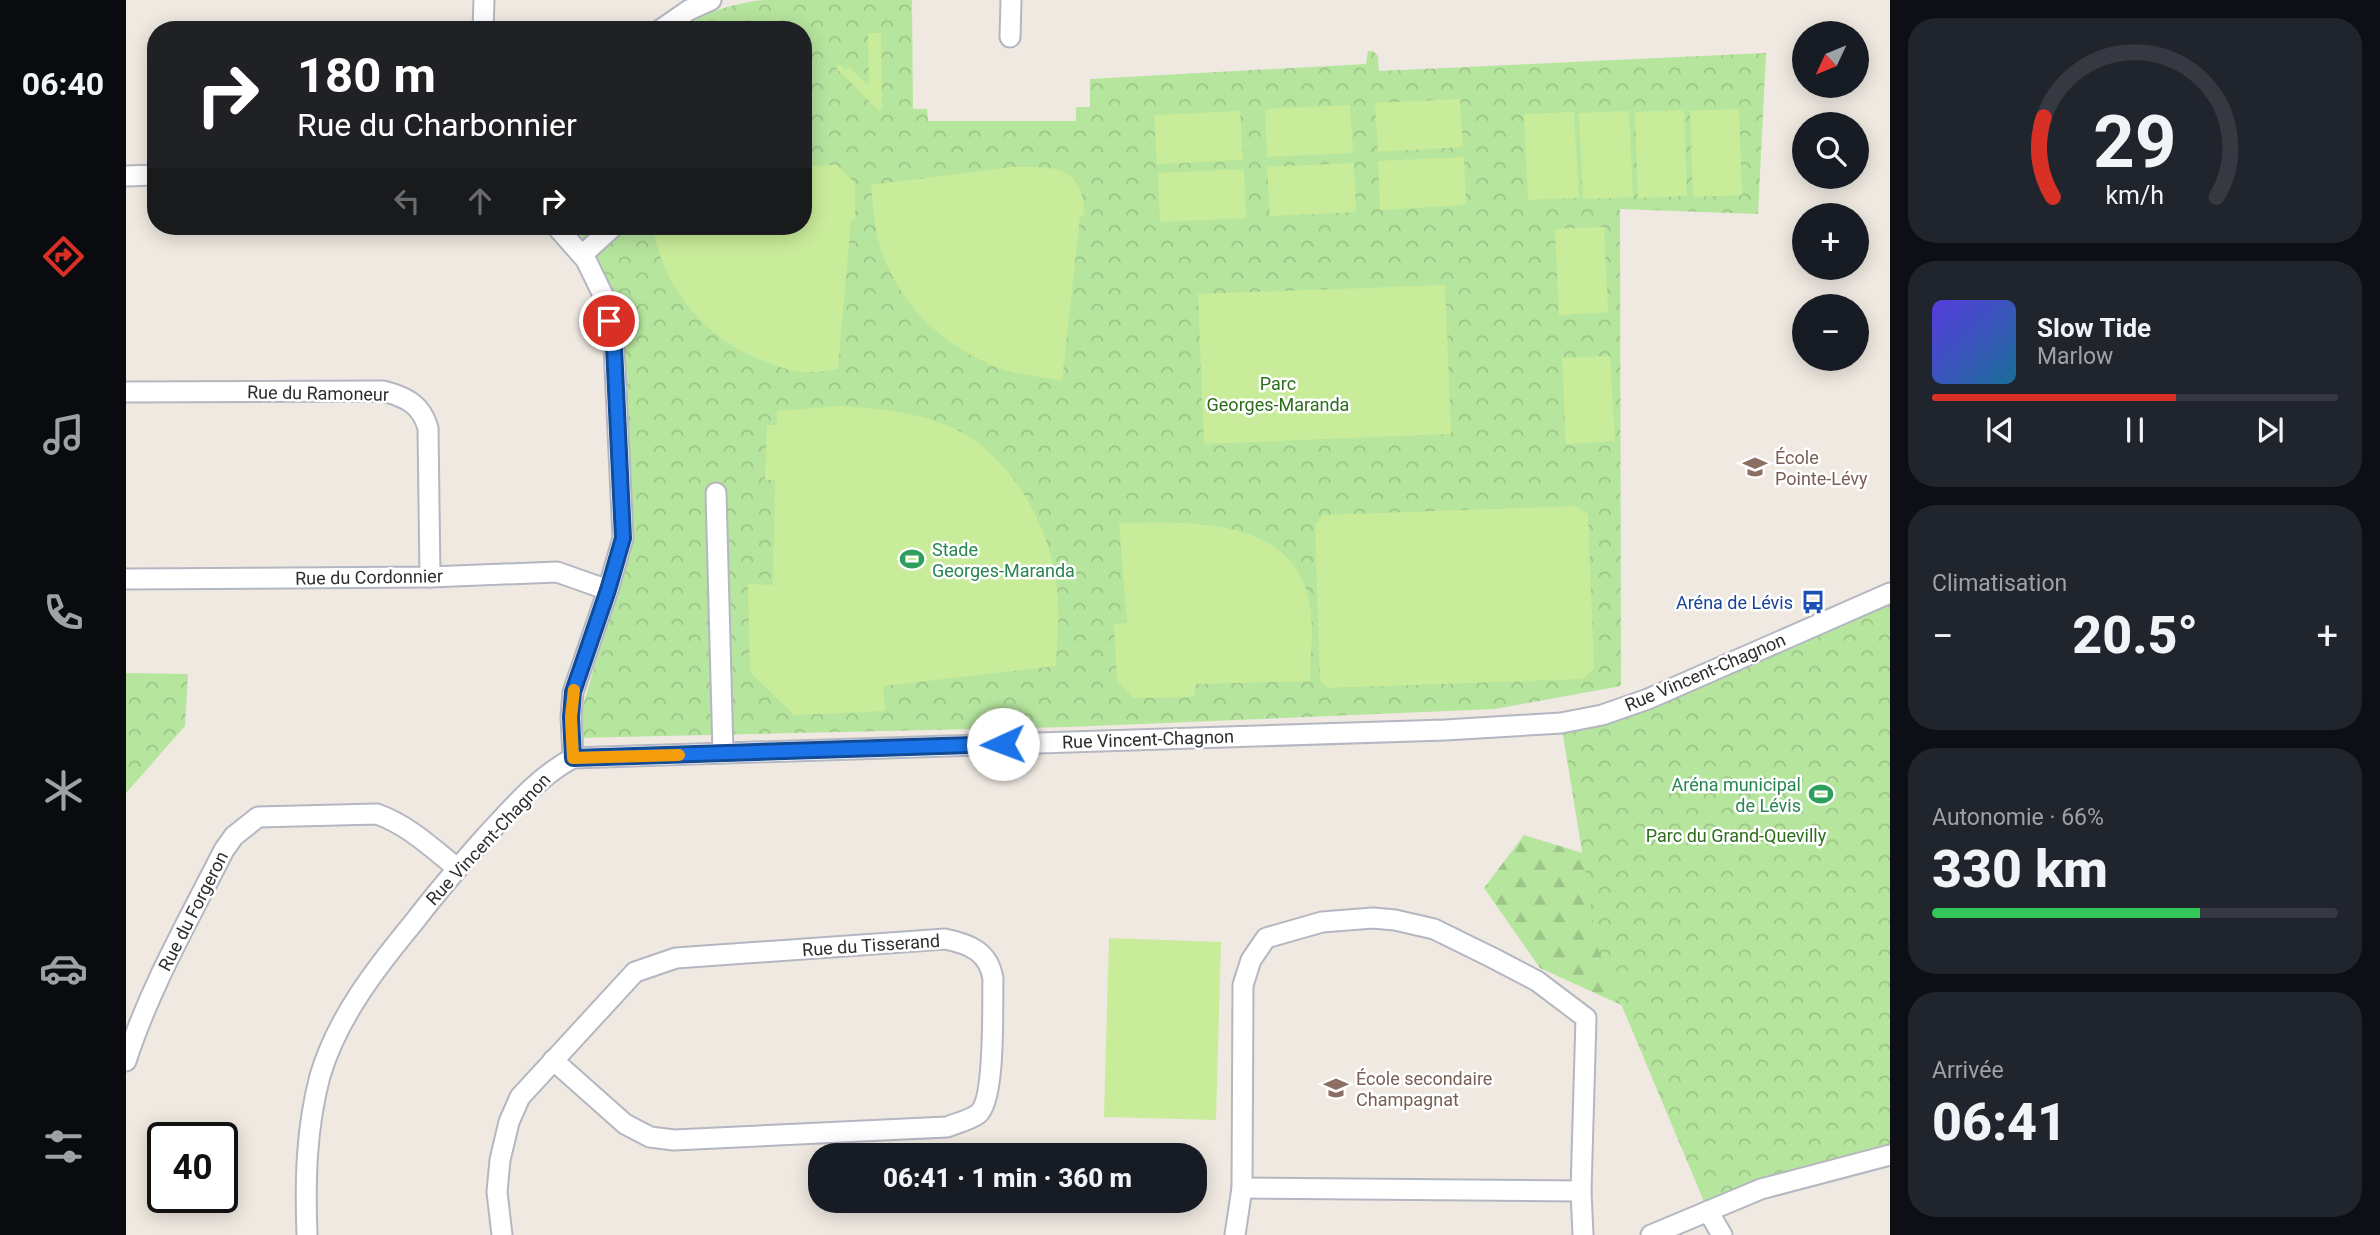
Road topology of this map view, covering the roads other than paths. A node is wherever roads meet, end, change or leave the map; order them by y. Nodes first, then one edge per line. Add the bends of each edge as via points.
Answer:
1 (484, 0) edge
2 (711, 0) edge
3 (1011, 0) edge
4 (483, 21) edge
5 (673, 21) edge
6 (1010, 37) dead end
7 (147, 175) edge
8 (126, 176) edge
9 (564, 235) edge
10 (604, 235) edge
11 (582, 255) junction
12 (126, 392) edge
13 (716, 493) dead end
14 (430, 577) junction
15 (126, 579) edge
16 (608, 590) junction
17 (1890, 593) edge
18 (723, 753) junction
19 (573, 758) junction
20 (457, 867) junction
21 (553, 1060) junction
22 (126, 1061) edge
23 (1890, 1155) edge
24 (1242, 1188) junction
25 (1581, 1191) junction
26 (1708, 1211) junction
27 (307, 1235) edge
28 (502, 1235) edge
29 (1235, 1235) edge
30 (1583, 1235) edge
31 (1651, 1235) edge
32 (1722, 1235) edge

1 - 4 street
2 - 5 street
3 - 6 street
7 - 8 street
9 - 11 street
10 - 11 street
11 - 16 street via 603,295 614,347 623,538
12 - 14 street, Rue du Ramoneur via 383,391 412,402 428,428
13 - 18 street
14 - 15 street, Rue du Cordonnier
14 - 16 street, Rue du Cordonnier via 557,572
16 - 19 street via 573,692
17 - 18 street, Rue Vincent-Chagnon via 1648,699 1561,723
18 - 19 street, Rue Vincent-Chagnon
19 - 20 street, Rue Vincent-Chagnon via 543,777
20 - 22 street, Rue du Forgeron via 408,829 377,814 258,817 224,850 153,990
20 - 27 street, Rue Vincent-Chagnon via 382,962 335,1038 321,1074 307,1141
21 - 21 street, Rue du Tisserand via 625,1124 650,1137 674,1140 947,1127 979,1113 987,1099 991,966 966,944 946,939 676,958 635,972
21 - 28 street, Rue du Tisserand via 520,1097 509,1122 497,1192
23 - 26 street via 1761,1189
24 - 25 street
24 - 25 street via 1243,985 1251,960 1266,938 1322,922 1373,918 1434,929 1536,981 1586,1018
24 - 29 street
25 - 30 street
26 - 31 street
26 - 32 street

